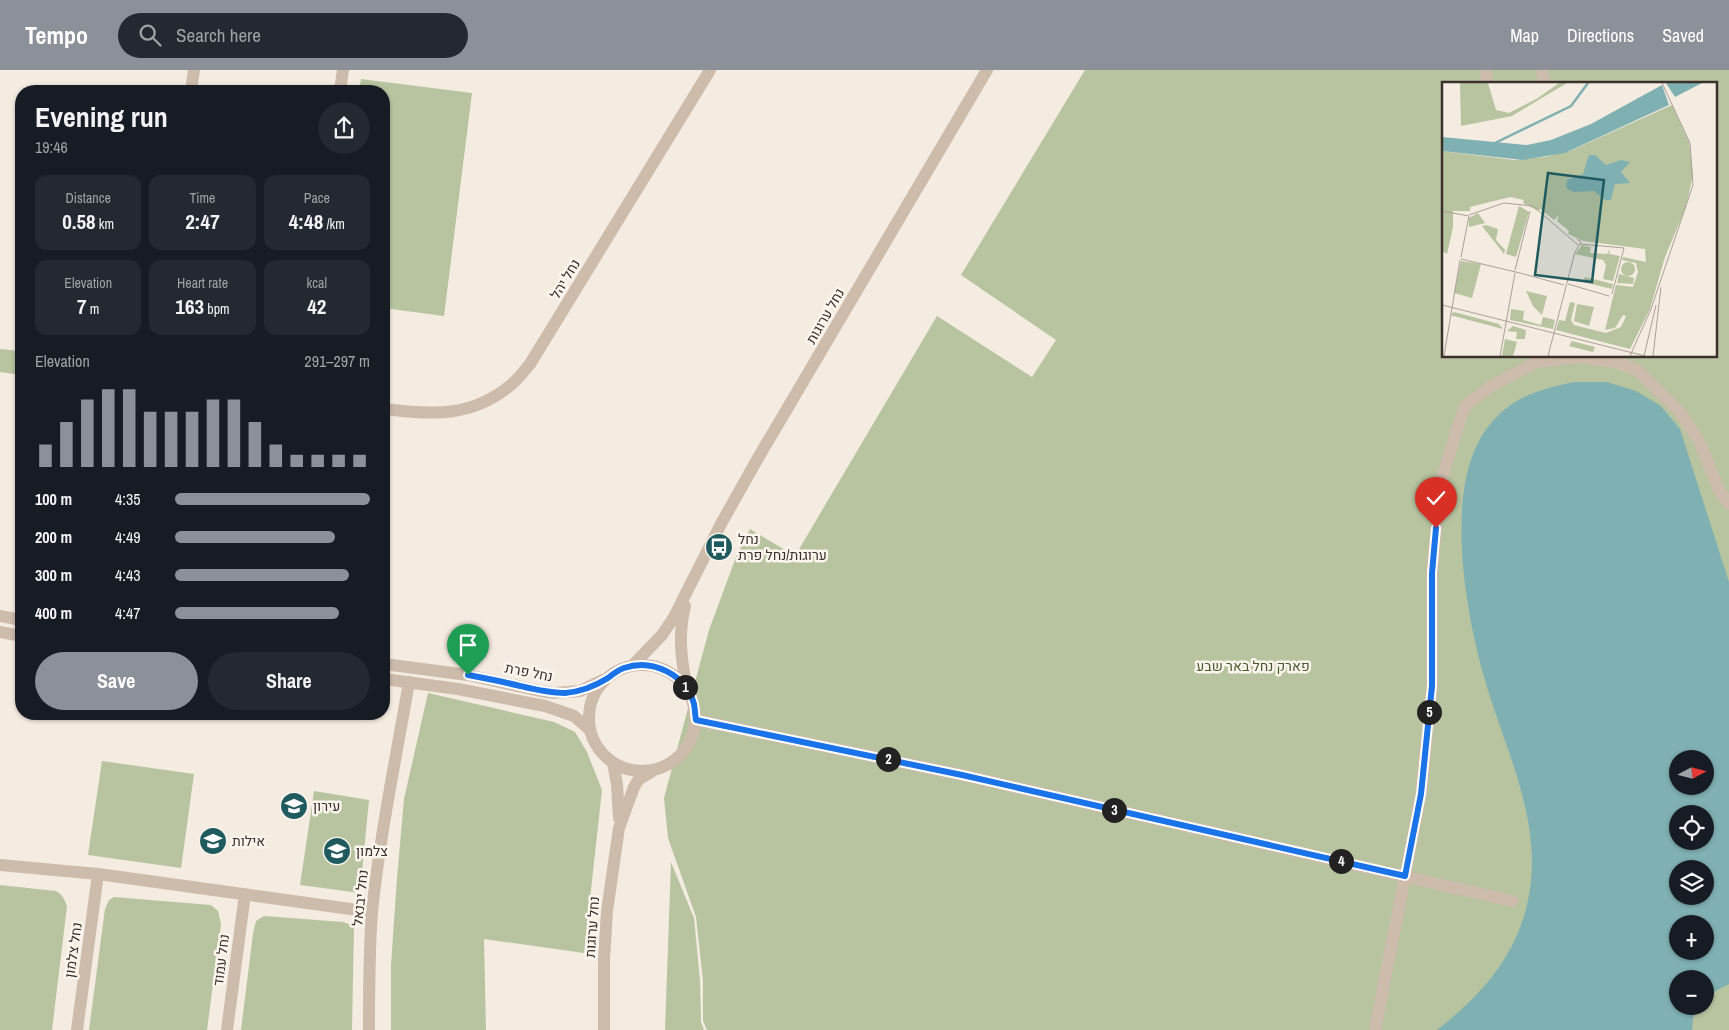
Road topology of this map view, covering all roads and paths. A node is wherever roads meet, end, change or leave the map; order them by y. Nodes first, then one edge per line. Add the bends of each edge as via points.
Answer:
1 (194, 70) edge
2 (343, 70) edge
3 (710, 70) edge
4 (987, 70) edge
5 (192, 85) edge
6 (341, 85) edge
7 (1556, 358) edge
8 (1586, 358) edge
9 (390, 410) edge
10 (1729, 504) edge
11 (693, 579) junction
12 (0, 616) edge
13 (15, 619) edge
14 (0, 632) edge
15 (15, 635) edge
16 (390, 665) edge
17 (632, 666) junction
18 (608, 678) junction
19 (390, 680) edge
20 (409, 682) junction
21 (687, 690) junction
22 (696, 720) junction
23 (590, 730) junction
24 (613, 763) junction
25 (653, 771) junction
26 (619, 828) junction
27 (0, 865) edge
28 (98, 874) junction
29 (1405, 876) junction
30 (245, 894) junction
31 (1512, 900) dead end
32 (372, 912) junction
33 (77, 1030) edge
34 (227, 1030) edge
35 (369, 1030) edge
36 (604, 1030) edge
37 (1376, 1030) edge

1 - 5 street
2 - 6 street
3 - 9 street, נחל יהל via 530,364 512,384 469,408 446,413
4 - 11 street, נחל ערוגות via 758,458
7 - 29 street via 1537,362 1491,386 1465,406 1441,482 1432,573 1432,686 1421,794
8 - 10 street via 1615,362 1637,370 1680,412 1700,443 1719,490
11 - 17 street, נחל ערוגות via 662,635
11 - 21 street, נחל ערוגות via 682,620 680,645
12 - 13 street
14 - 15 street
16 - 18 street, נחל פרת via 468,675 554,693 580,691
17 - 18 street
17 - 21 street via 657,667 669,672
18 - 23 street via 597,690 590,706
19 - 20 street
20 - 23 street via 553,708 574,716
20 - 32 street, נחל יבנאל via 386,806
21 - 22 street via 694,704
22 - 25 street via 686,750 677,759
22 - 29 street via 962,775
23 - 24 street via 599,749
24 - 25 street via 636,772
24 - 26 street, נחל ערוגות
25 - 26 street, נחל ערוגות via 639,779
26 - 36 street, נחל ערוגות via 607,911
27 - 28 street
28 - 30 street
28 - 33 street, נחל צלמון
29 - 31 street
29 - 37 street
30 - 32 street
30 - 34 street, נחל עמוד
32 - 35 street, נחל יבנאל

